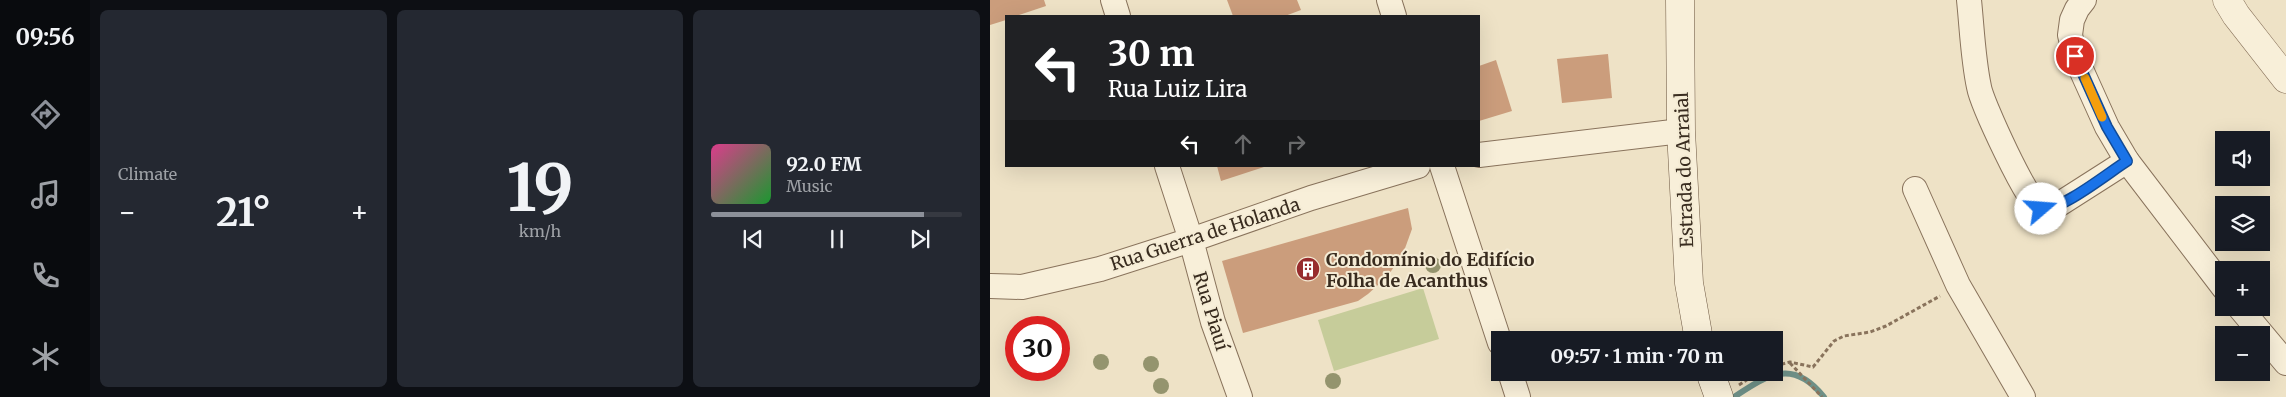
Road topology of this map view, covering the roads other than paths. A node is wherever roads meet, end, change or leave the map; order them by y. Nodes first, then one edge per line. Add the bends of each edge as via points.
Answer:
1 (1113, 0) edge
2 (1389, 0) edge
3 (1680, 0) edge
4 (1969, 0) edge
5 (2084, 0) edge
6 (2227, 0) edge
7 (1118, 15) edge
8 (1394, 15) edge
9 (2286, 79) edge
10 (1681, 130) junction
11 (1480, 155) edge
12 (2127, 161) junction
13 (1167, 167) edge
14 (1415, 167) edge
15 (1442, 167) edge
16 (1915, 189) dead end
17 (1191, 240) junction
18 (2215, 276) edge
19 (990, 286) edge
20 (2247, 316) edge
21 (1496, 331) edge
22 (1697, 331) edge
23 (2286, 363) edge
24 (1513, 381) edge
25 (1713, 381) edge
26 (1240, 397) edge
27 (1518, 397) edge
28 (1719, 397) edge
29 (2024, 397) edge

1 - 7 street
2 - 8 street
3 - 10 main road, Estrada do Arraial
4 - 12 street via 1979,89 2032,203 2047,210
5 - 12 street via 2072,20 2070,35 2075,56 2107,127
6 - 9 main road
10 - 11 street
10 - 22 main road, Estrada do Arraial via 1689,283
12 - 18 street
13 - 17 street, Rua Piauí
14 - 17 street, Rua Guerra de Holanda via 1311,198
15 - 21 street
16 - 29 street via 1958,285
17 - 19 street, Rua Guerra de Holanda via 1049,282 1022,287
17 - 26 street, Rua Piauí via 1213,322
20 - 23 street
24 - 27 street
25 - 28 main road

